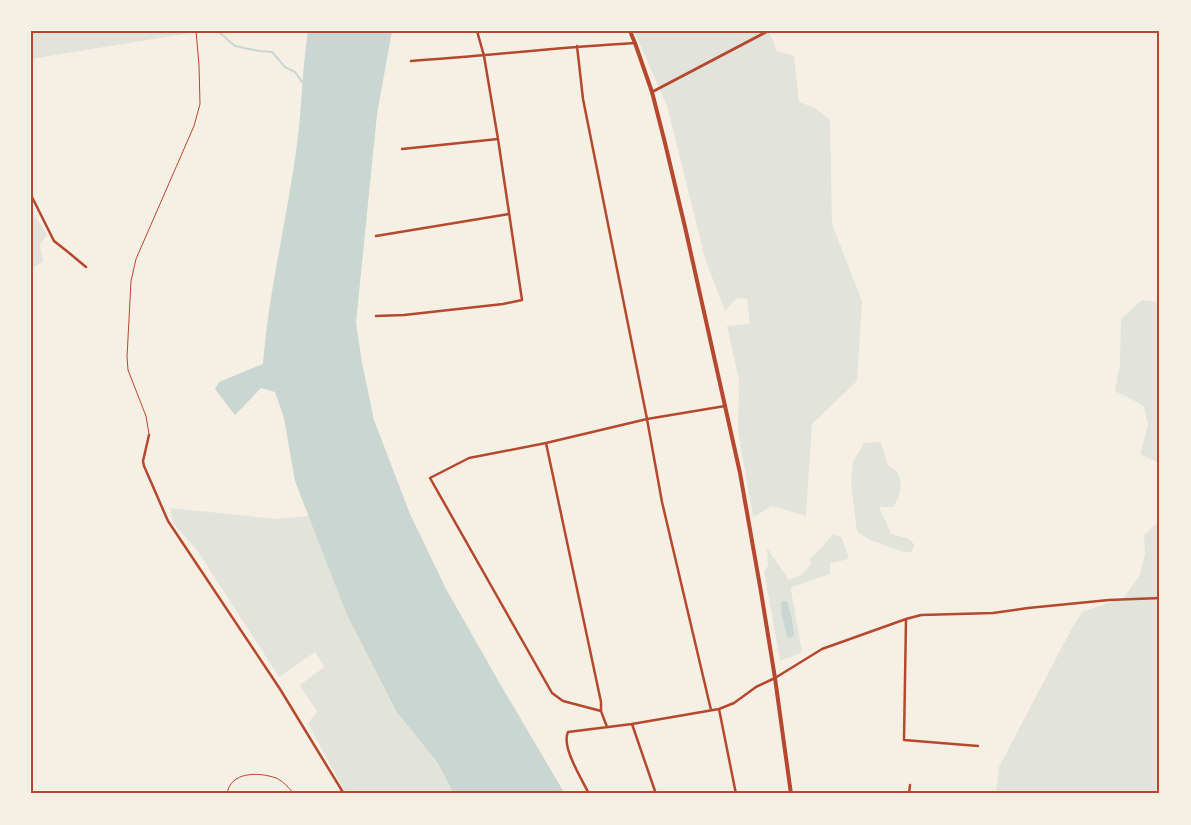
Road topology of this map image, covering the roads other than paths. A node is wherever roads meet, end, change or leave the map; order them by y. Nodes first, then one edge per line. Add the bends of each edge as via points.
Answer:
1 (196, 31) edge
2 (477, 31) edge
3 (630, 31) edge
4 (768, 31) edge
5 (635, 43) junction
6 (577, 46) junction
7 (484, 56) junction
8 (411, 61) dead end
9 (652, 92) junction
10 (498, 139) junction
11 (402, 148) dead end
12 (31, 195) edge
13 (510, 214) junction
14 (376, 236) dead end
15 (86, 267) dead end
16 (376, 316) dead end
17 (725, 406) junction
18 (647, 419) junction
19 (149, 435) joint
20 (546, 443) junction
21 (1160, 598) edge
22 (906, 618) junction
23 (775, 678) junction
24 (719, 709) junction
25 (711, 710) junction
26 (601, 711) junction
27 (632, 724) junction
28 (607, 727) junction
29 (978, 746) dead end
30 (910, 784) dead end
31 (344, 794) edge
32 (589, 794) edge
33 (656, 794) edge
34 (736, 794) edge
35 (791, 794) edge
36 (910, 794) edge

1 - 19 lane via 200,104 194,126 136,259 131,281 128,370 146,416
2 - 7 street
3 - 5 main road
4 - 9 street
5 - 6 street
5 - 9 main road
6 - 7 street
6 - 18 street via 583,99
7 - 8 street
7 - 10 street
9 - 17 main road
10 - 11 street
10 - 13 street
12 - 15 street via 54,241
13 - 14 street
13 - 16 street via 522,300
17 - 18 street
17 - 23 main road via 762,592
18 - 20 street
18 - 25 street via 662,502
19 - 31 street via 144,466 168,521 280,689
20 - 26 street
20 - 26 street via 469,458 430,478 552,693 563,700
21 - 22 street
22 - 23 street via 822,649
22 - 29 street via 904,740
23 - 24 street
23 - 35 main road
24 - 25 street
24 - 34 street
25 - 27 street
26 - 28 street
27 - 28 street
27 - 33 street
28 - 32 street via 568,732 565,738 568,752
30 - 36 street

